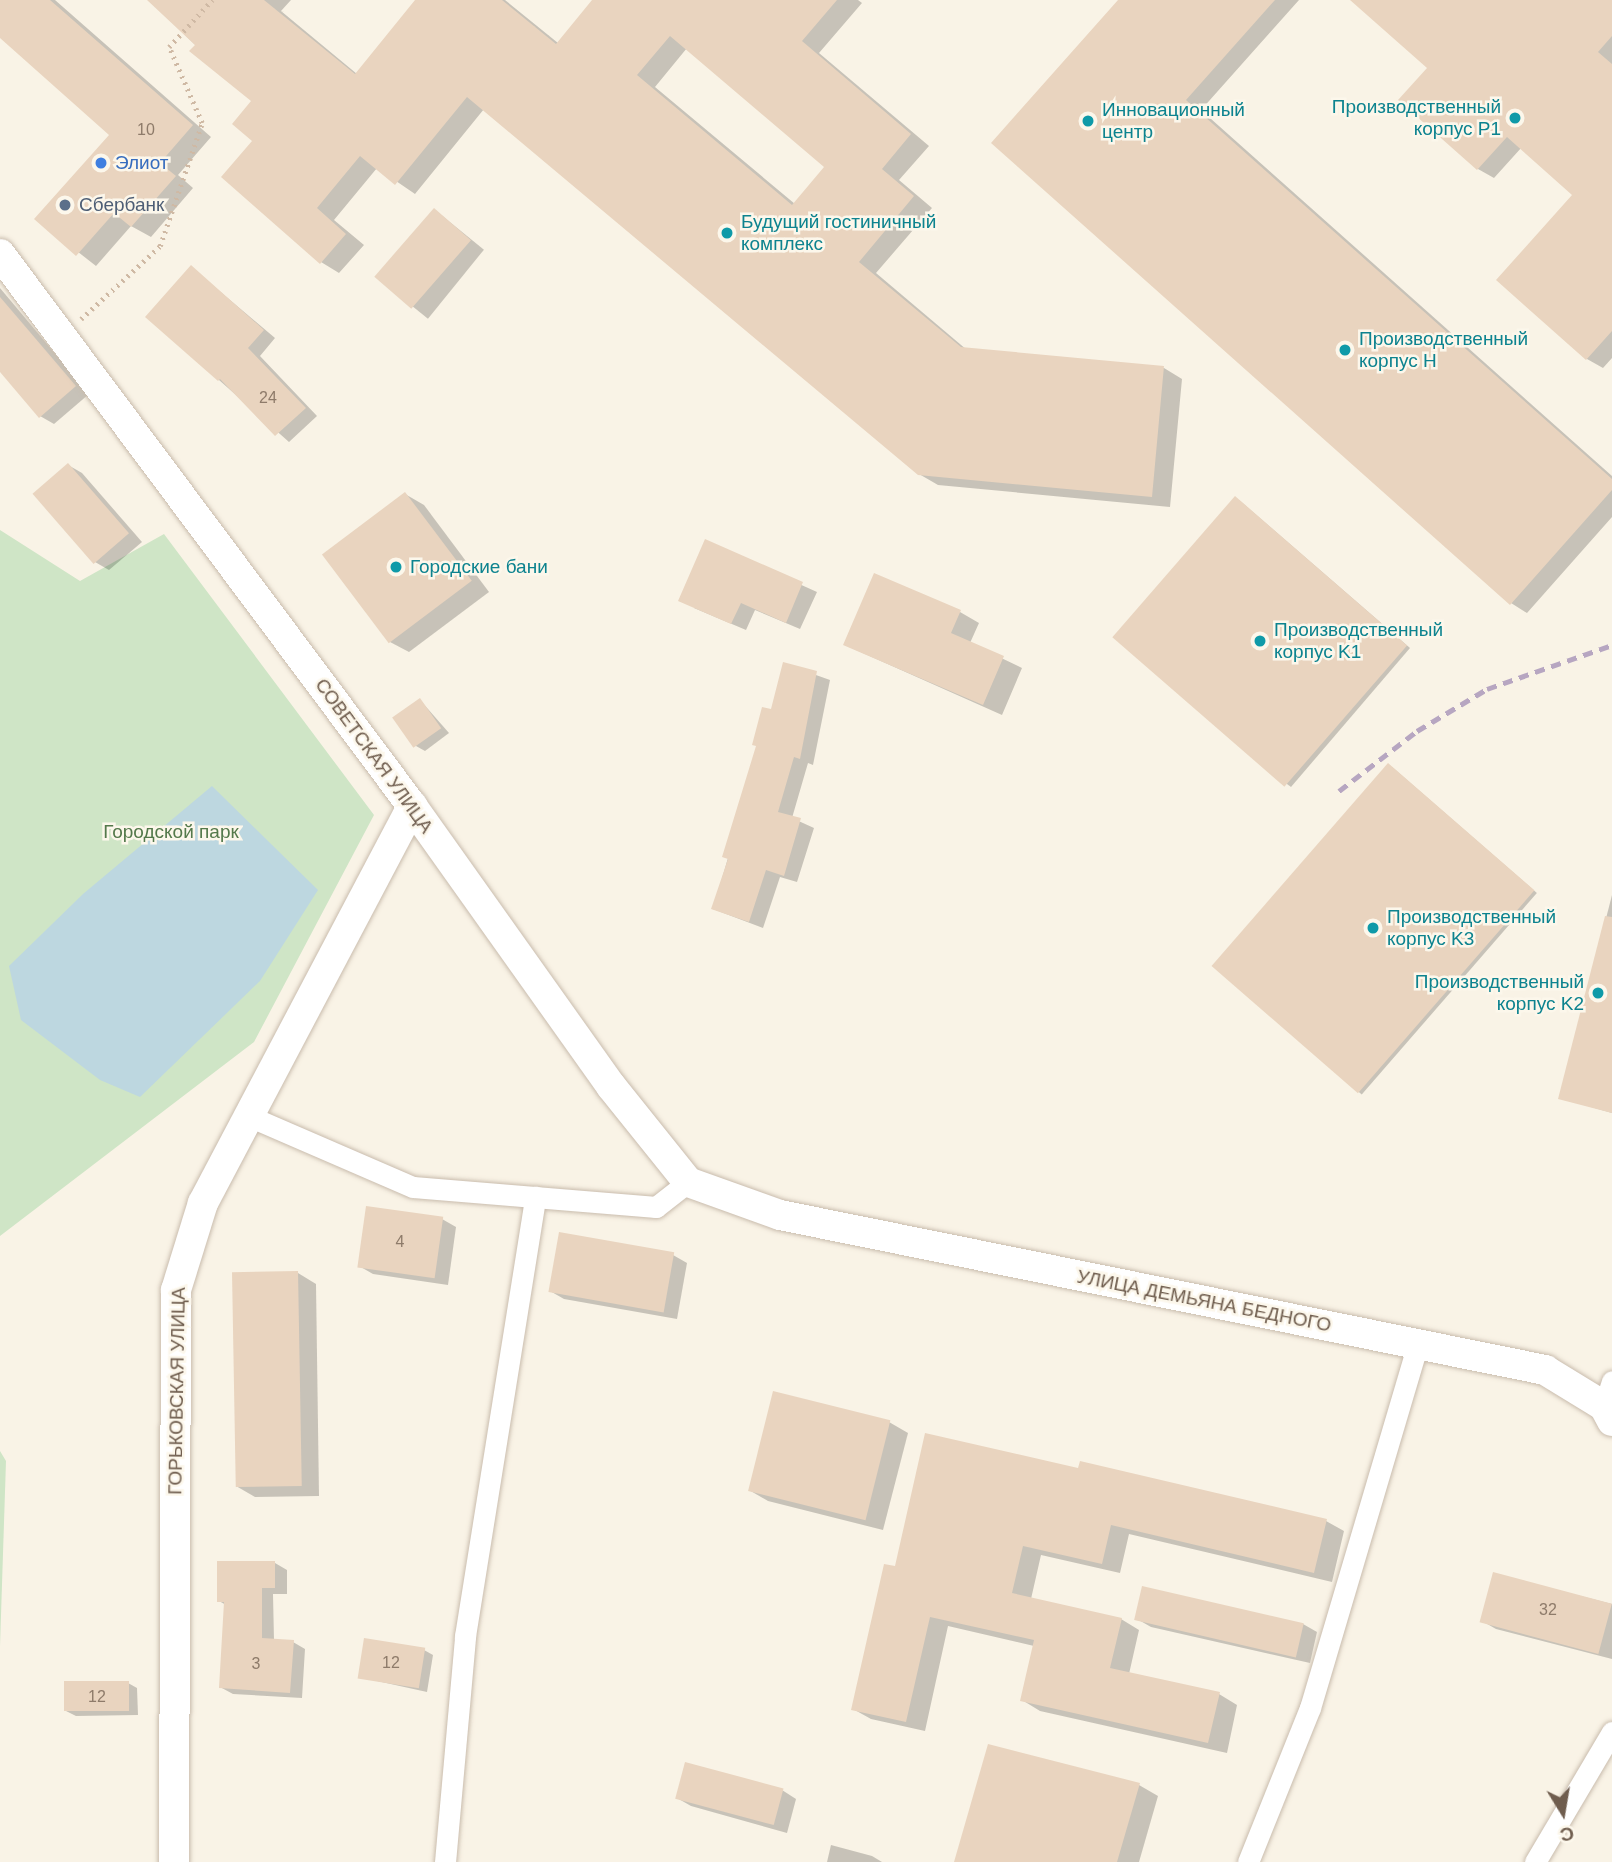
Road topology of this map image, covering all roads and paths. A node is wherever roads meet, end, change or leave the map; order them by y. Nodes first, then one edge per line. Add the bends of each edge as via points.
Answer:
1 (212, 0) edge
2 (0, 254) edge
3 (62, 337) junction
4 (412, 806) junction
5 (251, 1117) junction
6 (688, 1182) junction
7 (535, 1197) junction
8 (1418, 1344) junction
9 (1609, 1403) edge
10 (1612, 1732) edge
11 (174, 1862) edge
12 (445, 1862) edge
13 (1248, 1862) edge
14 (1535, 1862) edge

1 - 3 path via 169,47 202,123 160,246
2 - 3 main road, СОВЕТСКАЯ УЛИЦА
3 - 4 main road, СОВЕТСКАЯ УЛИЦА
4 - 5 main road, ГОРЬКОВСКАЯ УЛИЦА
4 - 6 main road, СОВЕТСКАЯ УЛИЦА via 611,1086
5 - 7 street via 413,1187
5 - 11 main road, ГОРЬКОВСКАЯ УЛИЦА via 203,1203 176,1290
6 - 7 street via 656,1207
6 - 8 main road, УЛИЦА ДЕМЬЯНА БЕДНОГО via 780,1214
7 - 12 street via 465,1636
8 - 9 main road, УЛИЦА ДЕМЬЯНА БЕДНОГО via 1545,1370
8 - 13 street via 1310,1708
10 - 14 street

